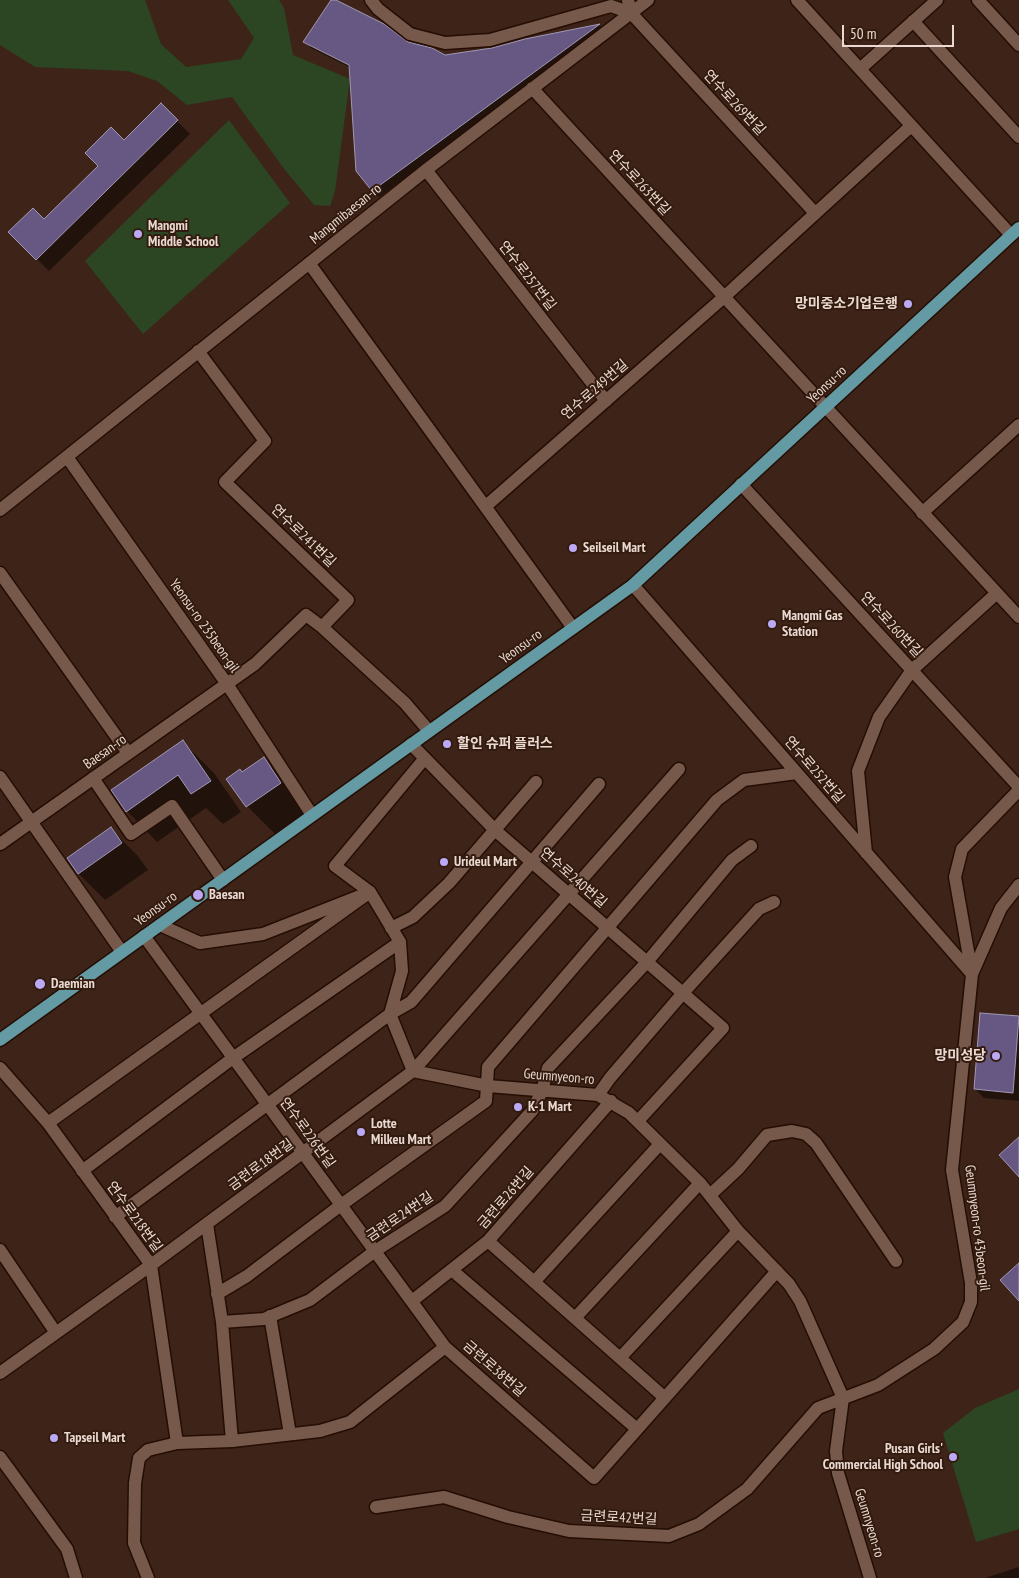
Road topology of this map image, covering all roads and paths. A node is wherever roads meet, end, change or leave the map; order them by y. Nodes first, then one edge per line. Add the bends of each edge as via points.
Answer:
1 (370, 0) edge
2 (648, 0) edge
3 (796, 0) edge
4 (937, 0) edge
5 (978, 0) edge
6 (630, 6) edge
7 (913, 21) junction
8 (1019, 46) edge
9 (860, 69) junction
10 (532, 88) junction
11 (911, 126) junction
12 (1019, 137) edge
13 (426, 170) junction
14 (815, 213) junction
15 (1015, 231) edge
16 (309, 263) junction
17 (724, 297) junction
18 (198, 351) junction
19 (606, 401) junction
20 (825, 407) junction
21 (1017, 429) edge
22 (67, 456) junction
23 (741, 484) junction
24 (486, 506) junction
25 (0, 510) edge
26 (922, 512) junction
27 (0, 573) edge
28 (633, 585) junction
29 (997, 593) junction
30 (1019, 617) edge
31 (322, 627) junction
32 (573, 628) junction
33 (912, 670) junction
34 (226, 684) junction
35 (429, 731) junction
36 (411, 744) junction
37 (128, 753) junction
38 (425, 758) junction
39 (679, 769) dead end
40 (797, 773) junction
41 (0, 777) edge
42 (93, 778) junction
43 (536, 782) dead end
44 (599, 784) dead end
45 (1019, 788) edge
46 (312, 815) junction
47 (32, 822) junction
48 (496, 831) junction
49 (0, 844) edge
50 (751, 846) dead end
51 (866, 853) junction
52 (531, 862) junction
53 (223, 880) junction
54 (1019, 885) edge
55 (370, 892) junction
56 (568, 894) junction
57 (774, 902) dead end
58 (160, 925) junction
59 (607, 927) junction
60 (391, 928) junction
61 (144, 936) junction
62 (400, 942) junction
63 (122, 952) junction
64 (647, 962) junction
65 (972, 974) junction
66 (683, 993) junction
67 (200, 1013) junction
68 (390, 1014) junction
69 (0, 1040) edge
70 (233, 1058) junction
71 (0, 1068) edge
72 (413, 1071) junction
73 (488, 1086) junction
74 (542, 1091) junction
75 (598, 1095) junction
76 (611, 1101) junction
77 (268, 1106) junction
78 (638, 1121) junction
79 (48, 1124) junction
80 (660, 1144) junction
81 (303, 1153) junction
82 (82, 1171) junction
83 (700, 1183) junction
84 (710, 1195) junction
85 (341, 1205) junction
86 (115, 1217) junction
87 (207, 1224) junction
88 (738, 1231) junction
89 (488, 1241) junction
90 (0, 1250) edge
91 (375, 1251) junction
92 (896, 1261) dead end
93 (151, 1265) junction
94 (777, 1270) junction
95 (453, 1271) junction
96 (534, 1282) junction
97 (218, 1294) junction
98 (412, 1301) junction
99 (270, 1316) junction
100 (575, 1318) junction
101 (222, 1322) junction
102 (56, 1333) junction
103 (445, 1346) junction
104 (620, 1358) junction
105 (0, 1373) edge
106 (665, 1398) junction
107 (842, 1398) junction
108 (637, 1429) junction
109 (290, 1434) junction
110 (232, 1441) junction
111 (177, 1443) junction
112 (0, 1457) edge
113 (376, 1507) dead end
114 (76, 1578) edge
115 (148, 1578) edge
116 (870, 1578) edge

1 - 6 street via 410,34 445,43 490,40 611,6
2 - 6 street, Mangmibaesan-ro
3 - 9 street
4 - 7 street
5 - 8 street
6 - 10 street, Mangmibaesan-ro
6 - 14 street, 연수로269번길
7 - 9 street
7 - 12 street
9 - 11 street
10 - 13 street, Mangmibaesan-ro
10 - 17 street, 연수로263번길
11 - 14 street
11 - 15 street
13 - 16 street, Mangmibaesan-ro
13 - 19 street, 연수로257번길
14 - 17 street
15 - 20 main road, Yeonsu-ro
16 - 18 street, Mangmibaesan-ro
16 - 24 street
17 - 19 street, 연수로249번길
17 - 20 street, 연수로263번길
18 - 22 street, Mangmibaesan-ro
18 - 31 street, 연수로241번길 via 265,441 225,482 348,600
19 - 24 street, 연수로249번길
20 - 23 main road, Yeonsu-ro
20 - 26 street, 연수로263번길
21 - 26 street
22 - 25 street, Mangmibaesan-ro
22 - 34 street, Yeonsu-ro 235beon-gil
23 - 28 main road, Yeonsu-ro
23 - 33 street, 연수로260번길
24 - 32 street
26 - 29 street, 연수로263번길
27 - 37 street
28 - 32 main road, Yeonsu-ro
28 - 40 street, 연수로252번길
29 - 30 street, 연수로263번길
29 - 33 street
31 - 34 street, Baesan-ro via 306,614 255,664
31 - 35 street via 405,703
32 - 35 main road, Yeonsu-ro
33 - 45 street, 연수로260번길
33 - 51 street via 879,717 858,771
34 - 37 street, Baesan-ro
34 - 46 street, Yeonsu-ro 235beon-gil
35 - 36 main road, Yeonsu-ro
36 - 38 street, 연수로240번길
36 - 46 main road, Yeonsu-ro
37 - 42 street, Baesan-ro
38 - 48 street, 연수로240번길
38 - 55 street via 335,866
39 - 56 street, 금련로18번길
40 - 51 street, 연수로252번길
40 - 59 street via 744,780 717,800
41 - 47 street
42 - 47 street, Baesan-ro
42 - 53 street via 131,834 172,806
43 - 48 street
44 - 52 street
45 - 65 street via 962,849 955,877
46 - 53 main road, Yeonsu-ro
47 - 49 street, Baesan-ro
47 - 63 street
48 - 52 street, 연수로240번길
48 - 60 street via 414,917
50 - 64 street, 금련로24번길 via 732,860
51 - 65 street, 연수로252번길
52 - 56 street, 연수로240번길
52 - 68 street via 431,981 411,1002
53 - 58 main road, Yeonsu-ro
54 - 65 street, Geumnyeon-ro 43beon-gil via 1001,908
55 - 58 street via 262,934 200,943
55 - 60 street
55 - 67 street
56 - 59 street, 연수로240번길
56 - 72 street, 금련로18번길
57 - 66 street via 759,909
58 - 61 main road, Yeonsu-ro
59 - 64 street, 연수로240번길
59 - 73 street via 488,1067
60 - 62 street
61 - 63 main road, Yeonsu-ro
61 - 67 street, 연수로226번길
62 - 68 street via 402,971
62 - 70 street
63 - 69 main road, Yeonsu-ro
64 - 66 street, 연수로240번길
64 - 74 street, 금련로24번길 via 548,1068
65 - 107 street, Geumnyeon-ro 43beon-gil via 952,1170 971,1283 971,1302 963,1322 934,1349 878,1385
66 - 75 street
66 - 78 street, 연수로240번길 via 723,1028
67 - 70 street, 연수로226번길
67 - 79 street
68 - 72 street
68 - 77 street
70 - 77 street, 연수로226번길
70 - 82 street
71 - 79 street, 연수로218번길
72 - 73 street, Geumnyeon-ro
72 - 81 street, 금련로18번길
73 - 74 street, Geumnyeon-ro
73 - 85 street via 486,1101
74 - 75 street, Geumnyeon-ro
74 - 91 street, 금련로24번길 via 532,1111 445,1206
75 - 76 street, Geumnyeon-ro
76 - 78 street, Geumnyeon-ro
76 - 89 street, 금련로26번길
77 - 81 street, 연수로226번길
77 - 86 street
78 - 80 street, Geumnyeon-ro
79 - 82 street, 연수로218번길
80 - 83 street, Geumnyeon-ro
80 - 96 street
81 - 85 street, 연수로226번길
81 - 87 street, 금련로18번길
82 - 86 street, 연수로218번길
83 - 84 street, Geumnyeon-ro
83 - 100 street
84 - 88 street, Geumnyeon-ro
84 - 92 street via 767,1135 792,1131 806,1134 816,1143
85 - 91 street, 연수로226번길
85 - 97 street
86 - 93 street, 연수로218번길
87 - 93 street, 금련로18번길
87 - 97 street
88 - 94 street, Geumnyeon-ro
88 - 104 street
89 - 95 street, 금련로26번길
89 - 96 street
90 - 102 street
91 - 98 street, 연수로226번길
91 - 99 street, 금련로24번길 via 310,1300
93 - 102 street, 금련로18번길
93 - 111 street, 연수로218번길
94 - 106 street, 금련로38번길
94 - 107 street, Geumnyeon-ro via 800,1301
95 - 98 street, 금련로26번길
95 - 108 street
96 - 100 street
97 - 101 street
98 - 103 street, 연수로226번길
99 - 101 street, 금련로24번길
99 - 109 street
100 - 104 street
101 - 110 street
102 - 105 street, 금련로18번길
103 - 108 street, 금련로38번길 via 594,1478
103 - 109 street, 금련로38번길 via 350,1422 320,1431
104 - 106 street
106 - 108 street, 금련로38번길
107 - 113 street, 금련로42번길 via 818,1408 747,1489 700,1524 669,1536 569,1531 444,1497
107 - 116 street, Geumnyeon-ro via 836,1451 838,1473
109 - 110 street, 금련로38번길
110 - 111 street, 금련로38번길
111 - 115 street, 금련로38번길 via 148,1450 139,1458 135,1483 134,1544
112 - 114 street via 67,1549

